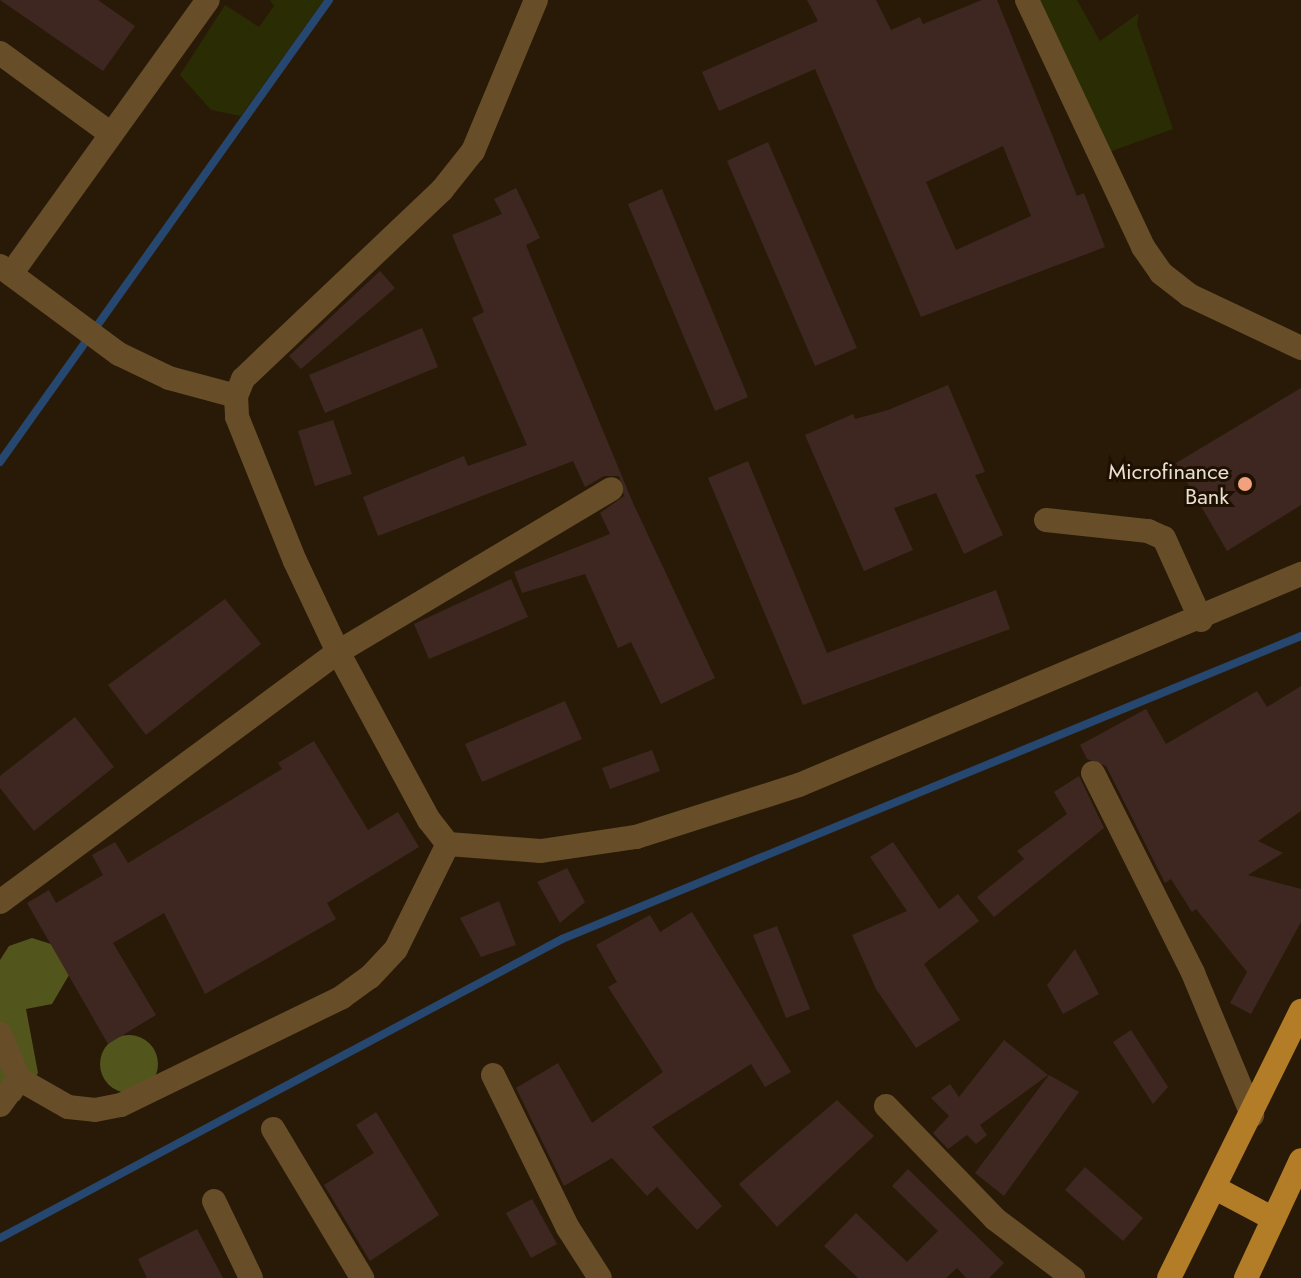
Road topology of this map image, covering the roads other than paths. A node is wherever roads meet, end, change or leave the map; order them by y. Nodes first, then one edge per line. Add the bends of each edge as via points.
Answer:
1 (208, 0) edge
2 (536, 0) edge
3 (1027, 0) edge
4 (0, 53) edge
5 (111, 134) junction
6 (6, 270) edge
7 (1301, 348) edge
8 (236, 396) junction
9 (611, 489) dead end
10 (1046, 520) dead end
11 (1301, 574) edge
12 (1201, 620) junction
13 (338, 652) junction
14 (1093, 773) dead end
15 (448, 844) junction
16 (0, 902) edge
17 (1301, 1011) edge
18 (0, 1034) edge
19 (493, 1075) dead end
20 (19, 1079) junction
21 (0, 1105) edge
22 (886, 1106) dead end
23 (1252, 1115) junction
24 (273, 1129) dead end
25 (1301, 1160) edge
26 (1217, 1189) junction
27 (214, 1201) dead end
28 (1274, 1219) junction
29 (251, 1278) edge
30 (362, 1278) edge
31 (600, 1278) edge
32 (1073, 1278) edge
33 (1169, 1278) edge
34 (1246, 1278) edge

1 - 5 street
2 - 8 street via 473,151 442,190 243,379
3 - 7 street via 1143,247 1161,273 1189,295
4 - 5 street
5 - 6 street
6 - 8 street via 119,354 169,378
8 - 13 street via 237,417
9 - 13 street
10 - 12 street via 1148,531 1164,538
11 - 12 street
12 - 15 street via 799,785 636,837 541,851
13 - 15 street via 429,820
13 - 16 street
14 - 23 street via 1193,973
15 - 20 street via 396,949 342,997 121,1105 95,1110 68,1107
17 - 23 main road
18 - 20 street
19 - 31 street via 568,1228
20 - 21 street
22 - 32 street via 995,1219
23 - 26 main road
24 - 30 street
25 - 28 main road
26 - 28 main road
26 - 33 main road
27 - 29 street
28 - 34 main road

